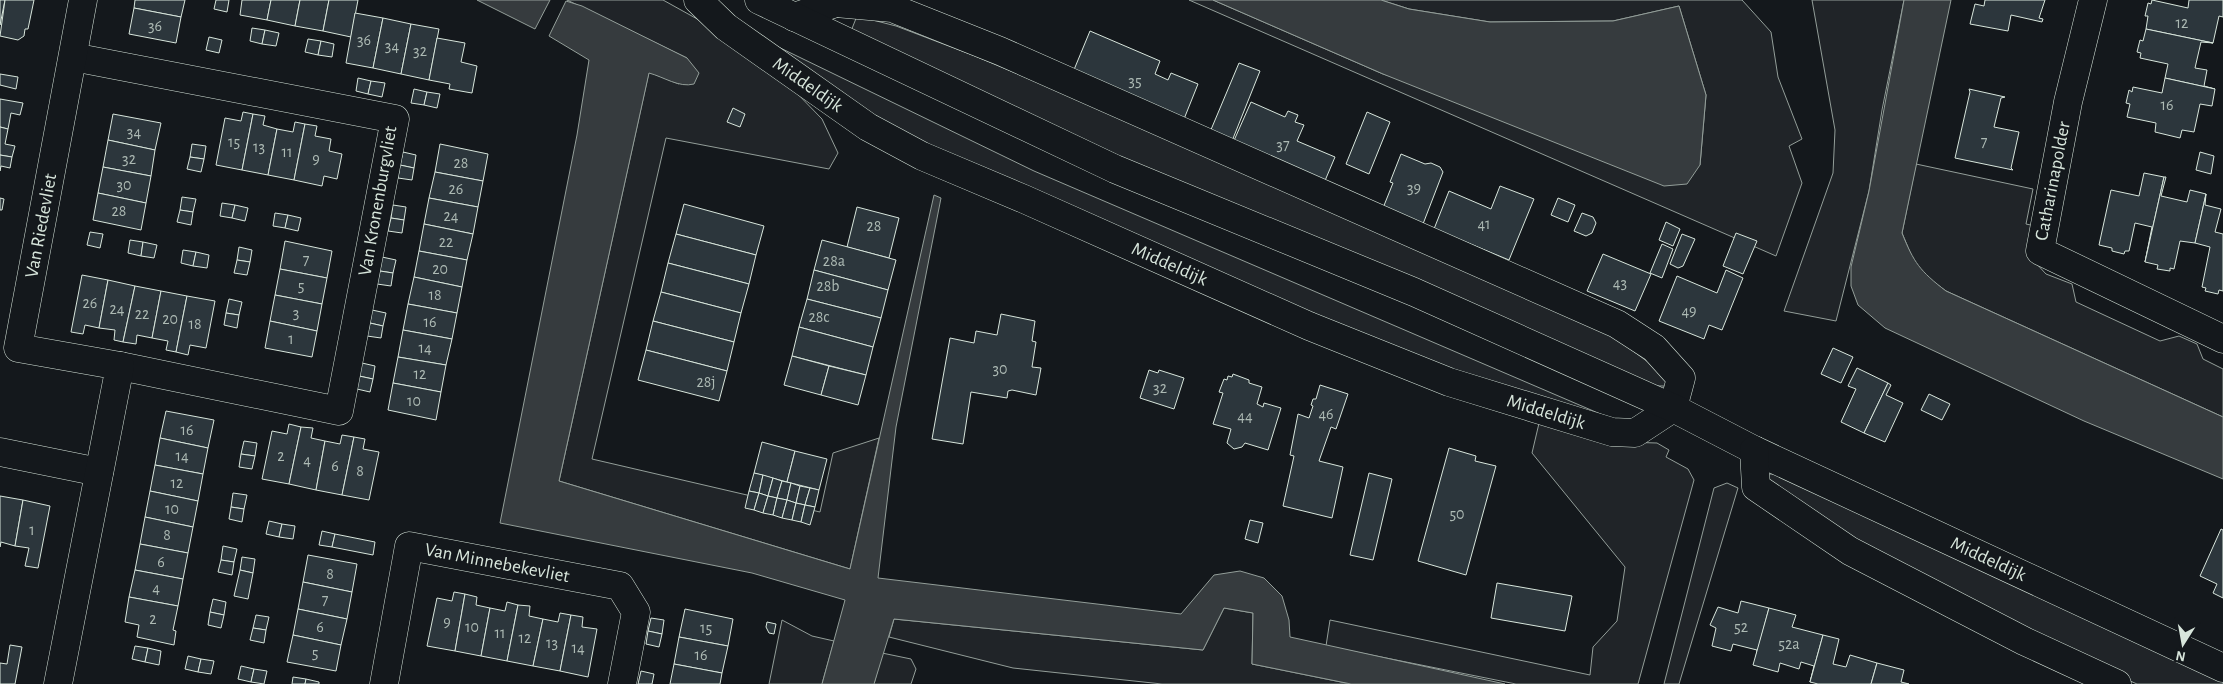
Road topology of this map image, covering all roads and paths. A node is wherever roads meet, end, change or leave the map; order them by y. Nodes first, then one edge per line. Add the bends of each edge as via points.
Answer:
1 (83, 0) edge
2 (698, 0) edge
3 (759, 0) edge
4 (2093, 0) edge
5 (794, 17) junction
6 (73, 57) junction
7 (2223, 339) edge
8 (120, 366) junction
9 (206, 384) joint
10 (1673, 408) junction
11 (1754, 450) junction
12 (0, 452) edge
13 (99, 472) junction
14 (2223, 668) edge
15 (58, 684) edge
16 (384, 684) edge
17 (622, 684) edge
18 (2117, 684) edge

1 - 6 street, Van Riedevliet
2 - 10 street, Middeldijk via 726,27 860,122 922,156 1309,326 1449,382 1612,432 1635,432
3 - 5 street, Middeldijk
4 - 7 street, Catharinapolder via 2068,102 2040,251
5 - 10 street, Middeldijk via 1115,169 1414,292
5 - 10 street via 836,3 892,8 1000,51 1617,324 1654,348 1681,378
6 - 8 street, Van Riedevliet via 18,348
6 - 9 street, Van Kronenburgvliet via 395,119 339,410
8 - 9 street, Van Riedevliet
8 - 13 street
10 - 11 street, Middeldijk
11 - 14 street, Middeldijk
11 - 18 street via 1756,487 1850,551 2024,642
12 - 13 street
13 - 15 street
16 - 17 street, Van Minnebekevliet via 409,546 620,586 636,612

